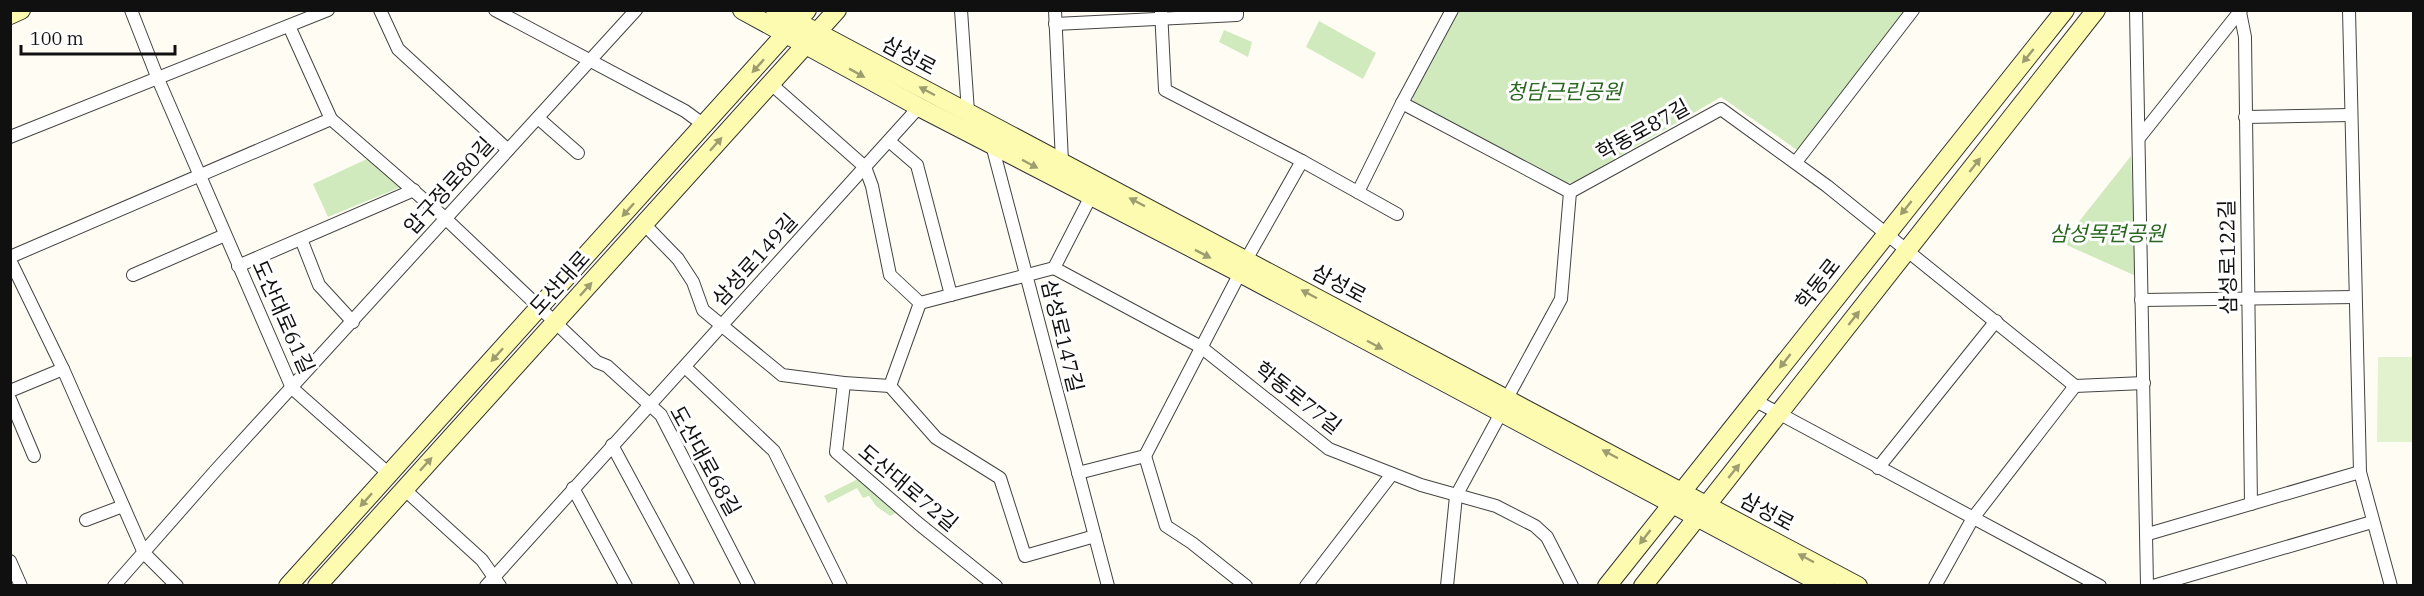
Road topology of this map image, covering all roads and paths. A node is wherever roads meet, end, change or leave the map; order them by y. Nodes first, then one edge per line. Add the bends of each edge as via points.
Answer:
1 (21, 10) edge
2 (131, 10) edge
3 (328, 10) edge
4 (381, 10) edge
5 (495, 10) edge
6 (636, 10) edge
7 (742, 10) edge
8 (775, 10) edge
9 (837, 10) edge
10 (961, 10) edge
11 (1054, 10) edge
12 (1452, 10) edge
13 (1913, 10) edge
14 (2065, 10) edge
15 (2096, 10) edge
16 (2136, 10) edge
17 (2349, 10) edge
18 (2241, 11) edge
19 (1237, 13) edge
20 (1161, 14) edge
21 (10, 15) edge
22 (797, 22) edge
23 (1055, 24) junction
24 (289, 26) junction
25 (811, 39) junction
26 (590, 60) junction
27 (158, 80) junction
28 (771, 84) junction
29 (1402, 103) junction
30 (919, 107) junction
31 (968, 112) junction
32 (2350, 116) junction
33 (2245, 117) junction
34 (538, 118) junction
35 (331, 119) junction
36 (704, 125) junction
37 (10, 137) edge
38 (2139, 138) junction
39 (889, 141) junction
40 (992, 145) junction
41 (508, 150) junction
42 (578, 153) dead end
43 (1302, 161) junction
44 (1062, 162) junction
45 (1796, 162) junction
46 (865, 166) junction
47 (201, 176) junction
48 (414, 190) junction
49 (1358, 192) junction
50 (1570, 192) junction
51 (1091, 196) junction
52 (1397, 213) dead end
53 (445, 218) junction
54 (644, 224) junction
55 (1886, 233) junction
56 (225, 235) junction
57 (301, 239) junction
58 (1908, 250) junction
59 (10, 258) edge
60 (238, 266) junction
61 (1243, 266) junction
62 (1054, 268) junction
63 (133, 275) dead end
64 (1026, 276) junction
65 (951, 295) junction
66 (2355, 297) junction
67 (2249, 299) junction
68 (2141, 300) junction
69 (920, 303) junction
70 (540, 307) junction
71 (1996, 321) junction
72 (353, 322) junction
73 (556, 322) junction
74 (723, 326) junction
75 (1201, 347) junction
76 (685, 367) junction
77 (63, 369) junction
78 (844, 383) junction
79 (2144, 383) junction
80 (890, 386) junction
81 (2075, 386) junction
82 (292, 388) junction
83 (10, 391) edge
84 (10, 399) edge
85 (1754, 400) junction
86 (648, 404) junction
87 (1503, 406) junction
88 (1780, 413) junction
89 (612, 446) junction
90 (34, 456) dead end
91 (1145, 456) junction
92 (1878, 468) junction
93 (2360, 471) junction
94 (1078, 473) junction
95 (389, 474) junction
96 (1392, 474) junction
97 (573, 488) junction
98 (404, 489) junction
99 (1456, 496) junction
100 (1676, 497) junction
101 (2251, 504) junction
102 (123, 506) junction
103 (1702, 511) junction
104 (1972, 518) junction
105 (86, 520) dead end
106 (2373, 522) junction
107 (2148, 534) junction
108 (1095, 536) junction
109 (144, 553) junction
110 (10, 561) edge
111 (494, 582) edge
112 (21, 585) edge
113 (114, 585) edge
114 (177, 585) edge
115 (288, 585) edge
116 (317, 585) edge
117 (626, 585) edge
118 (688, 585) edge
119 (749, 585) edge
120 (841, 585) edge
121 (996, 585) edge
122 (1108, 585) edge
123 (1246, 585) edge
124 (1306, 585) edge
125 (1447, 585) edge
126 (1572, 585) edge
127 (1607, 585) edge
128 (1643, 585) edge
129 (1826, 585) edge
130 (1858, 585) edge
131 (1935, 585) edge
132 (2100, 585) edge
133 (2148, 585) edge
134 (2153, 585) edge
135 (2391, 585) edge

1 - 21 main road
2 - 27 street, 도산대로61길
3 - 24 street
4 - 41 street via 398,49
5 - 26 street
6 - 26 street, 압구정로80길
7 - 22 main road
8 - 22 main road
9 - 25 main road, 도산대로
10 - 31 street
11 - 23 street
12 - 29 street
13 - 45 street
14 -> 55 main road, 학동로
58 -> 15 main road
16 - 38 street
17 - 32 street
18 - 33 street, 삼성로122길 via 2245,37
18 - 38 street
19 - 20 street
20 - 23 street
20 - 43 street via 1165,90
22 - 25 main road, 삼성로
22 -> 36 main road, 도산대로
23 - 44 street
24 - 27 street
24 - 35 street
25 - 28 main road, 도산대로
25 -> 30 main road, 삼성로
31 -> 25 main road, 삼성로
26 - 34 street, 압구정로80길
26 - 36 street
27 - 37 street
27 - 47 street, 도산대로61길
28 - 46 street
54 -> 28 main road, 도산대로
29 - 49 street
29 - 50 street
30 - 39 street, 삼성로149길
30 - 40 main road, 삼성로
31 - 44 main road, 삼성로
32 - 33 street
32 - 66 street
33 - 67 street, 삼성로122길
34 - 41 street, 압구정로80길
34 - 42 street
35 - 47 street
35 - 48 street, 도산대로68길
36 -> 70 main road, 도산대로
38 - 68 street
39 - 46 street, 삼성로149길
39 - 65 street via 917,165
40 -> 51 main road, 삼성로
40 - 64 street, 삼성로147길
41 - 53 street, 압구정로80길
43 - 49 street
43 - 61 street
61 -> 44 main road, 삼성로
45 - 50 street, 학동로87길 via 1721,109
45 - 55 street, 학동로87길
46 - 69 street via 890,275
46 - 74 street, 삼성로149길
47 - 56 street, 도산대로61길
47 - 59 street
48 - 53 street, 도산대로68길
48 - 57 street
49 - 52 street
50 - 87 street via 1561,299
51 -> 61 main road, 삼성로
51 - 62 street
53 - 70 street, 도산대로68길
53 - 72 street, 압구정로80길
73 -> 54 main road, 도산대로
54 - 74 street via 678,259 693,282 703,310
55 - 58 street, 학동로87길
55 -> 85 main road, 학동로
56 - 60 street, 도산대로61길
56 - 63 street
57 - 60 street
57 - 72 street via 319,285
58 - 71 street, 학동로87길
88 -> 58 main road
59 - 77 street
60 - 82 street, 도산대로61길
61 - 75 street
61 - 87 main road, 삼성로
62 - 64 street
62 - 75 street, 학동로77길
64 - 65 street
64 - 94 street, 삼성로147길
65 - 69 street
66 - 67 street
66 - 93 street
67 - 68 street
67 - 101 street, 삼성로122길
68 - 79 street
69 - 80 street
70 - 73 street, 도산대로68길
70 -> 95 main road, 도산대로
71 - 81 street, 학동로87길
71 - 92 street
72 - 82 street, 압구정로80길
73 - 86 street, 도산대로68길
98 -> 73 main road, 도산대로
74 - 76 street, 삼성로149길
74 - 78 street via 782,375
75 - 91 street
75 - 96 street, 학동로77길 via 1329,449
76 - 86 street, 삼성로149길
76 - 120 street via 774,452
77 - 83 street
77 - 102 street
78 - 80 street
78 - 121 street, 도산대로72길 via 836,452
79 - 81 street
79 - 107 street
80 - 108 street via 936,438 1000,478 1025,556
81 - 104 street
82 - 95 street, 도산대로61길
82 - 109 street, 압구정로80길
84 - 90 street
85 - 88 street
85 - 100 main road, 학동로
86 - 89 street, 삼성로149길
86 - 119 street, 도산대로68길 via 661,415
87 - 99 street
87 - 100 main road, 삼성로
88 - 92 street
103 -> 88 main road
89 - 97 street, 삼성로149길
89 - 118 street
91 - 94 street
91 - 123 street via 1166,526
92 - 104 street
93 - 101 street
93 - 106 street
94 - 108 street, 삼성로147길
95 -> 115 main road, 도산대로
96 - 99 street, 학동로77길
96 - 124 street
97 - 111 street, 삼성로149길
97 - 117 street
98 - 111 street via 482,560
98 - 116 main road, 도산대로
99 - 125 street
99 - 126 street, 학동로77길 via 1496,506 1536,526
100 - 103 main road, 삼성로
100 -> 127 main road, 학동로
101 - 107 street
102 - 105 street
102 - 109 street
103 - 128 main road
103 - 129 main road, 삼성로
130 -> 103 main road, 삼성로
104 - 131 street
104 - 132 street
106 - 134 street
106 - 135 street
107 - 133 street
108 - 122 street, 삼성로147길
109 - 113 street, 압구정로80길
109 - 114 street
110 - 112 street

